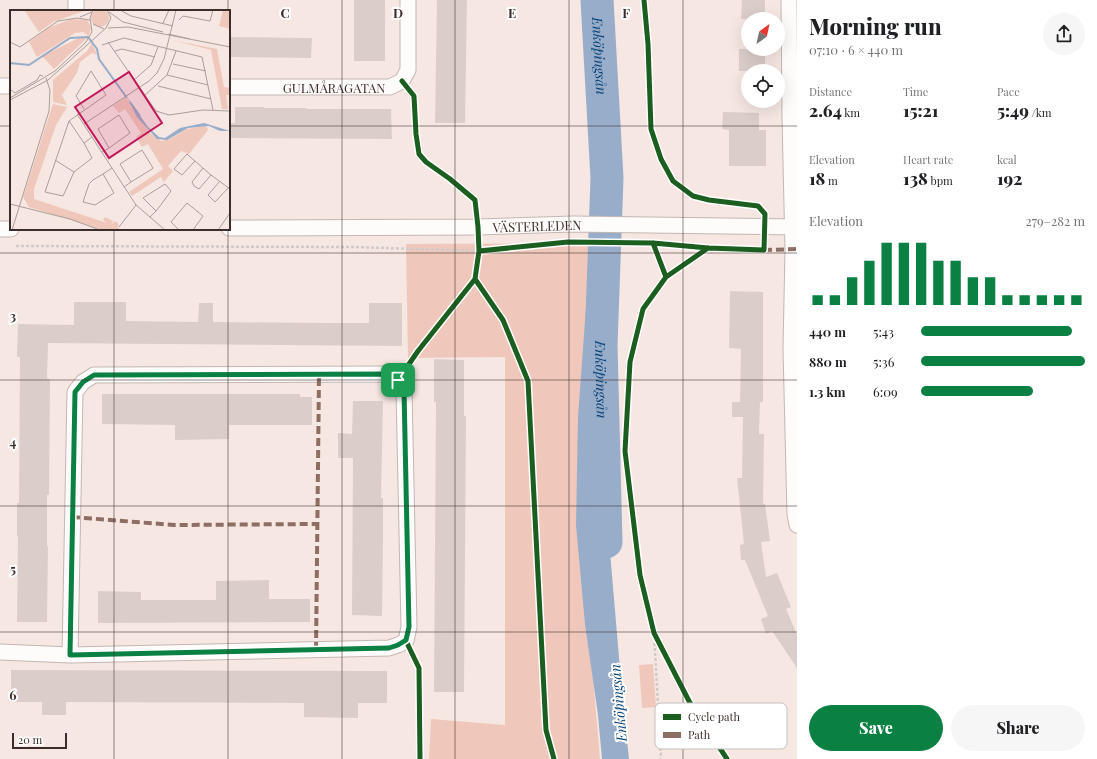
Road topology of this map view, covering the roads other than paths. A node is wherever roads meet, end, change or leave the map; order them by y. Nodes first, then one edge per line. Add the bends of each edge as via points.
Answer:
1 (408, 0) edge
2 (788, 0) edge
3 (230, 87) edge
4 (793, 118) edge
5 (795, 227) edge
6 (230, 228) edge
7 (794, 349) edge
8 (797, 525) edge
9 (0, 652) edge
10 (70, 655) junction

1 - 3 street, GULMÅRAGATAN via 408,70 402,81 390,87
2 - 4 street
4 - 5 street
5 - 6 street, VÄSTERLEDEN via 573,224
5 - 7 street
7 - 8 street
9 - 10 street
10 - 10 street via 389,648 406,640 409,627 404,390 398,380 388,374 94,375 83,382 75,392

